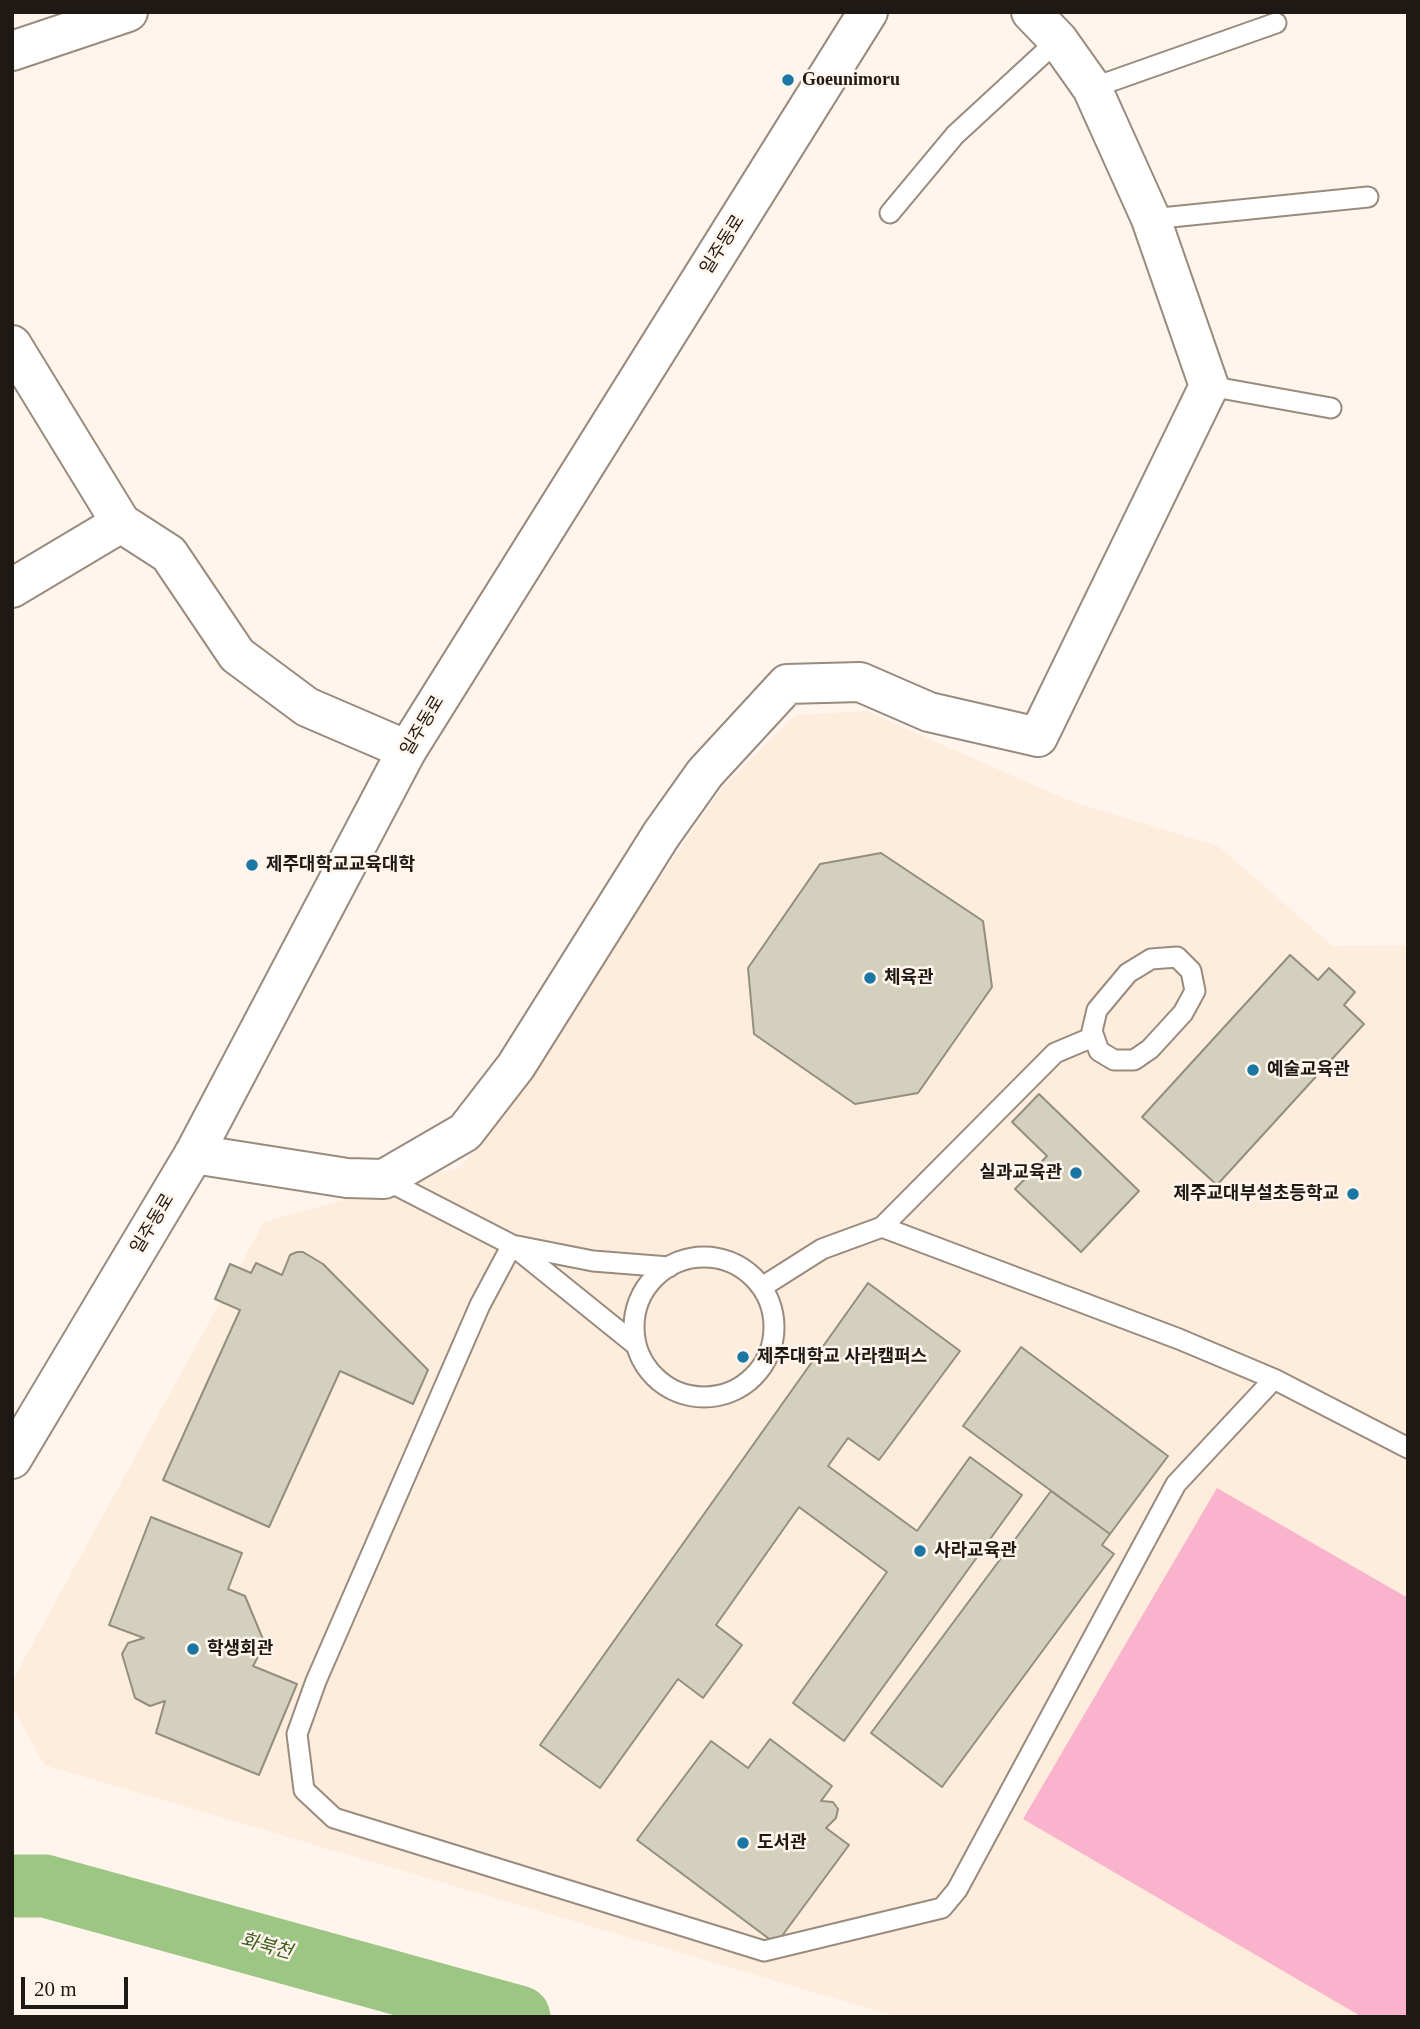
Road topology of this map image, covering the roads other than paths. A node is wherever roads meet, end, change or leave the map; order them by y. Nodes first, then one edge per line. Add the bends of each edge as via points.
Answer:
1 (128, 12) edge
2 (869, 12) edge
3 (1031, 12) edge
4 (1276, 23) dead end
5 (1058, 40) junction
6 (12, 51) edge
7 (1093, 88) junction
8 (1368, 197) dead end
9 (890, 212) dead end
10 (1152, 219) junction
11 (12, 345) edge
12 (1209, 386) junction
13 (1331, 408) dead end
14 (121, 523) junction
15 (12, 588) edge
16 (407, 750) junction
17 (1093, 1037) junction
18 (194, 1154) junction
19 (384, 1179) junction
20 (882, 1227) junction
21 (512, 1245) junction
22 (669, 1267) junction
23 (762, 1287) junction
24 (636, 1345) junction
25 (1274, 1379) junction
26 (1408, 1448) edge
27 (12, 1459) edge

1 - 6 street
2 - 16 street, 일주동로
3 - 5 street
4 - 7 lane
5 - 7 street
5 - 9 lane via 955,135
7 - 10 street
8 - 10 lane
10 - 12 street
11 - 14 street
12 - 13 lane
12 - 19 street via 1038,737 929,712 860,682 787,684 705,773 668,824 516,1066 465,1132
14 - 15 street
14 - 16 street via 169,554 237,655 307,707
16 - 18 street, 일주동로
17 - 17 lane via 1098,1051 1114,1060 1134,1060 1183,1013 1195,991 1191,971 1177,957 1151,959 1128,973 1097,1010
17 - 20 lane via 1055,1053
18 - 19 street via 347,1178
18 - 27 street, 일주동로
19 - 21 lane
20 - 23 lane via 822,1249
20 - 25 lane
21 - 22 lane via 593,1261
21 - 24 lane
21 - 25 lane via 480,1305 316,1681 297,1734 304,1790 334,1818 764,1951 942,1908 957,1890 1176,1484
22 - 23 lane via 709,1257 748,1272
22 - 24 lane via 639,1300 634,1322
23 - 24 lane via 772,1307 771,1351 743,1386 701,1398 679,1393 645,1366
25 - 26 lane

